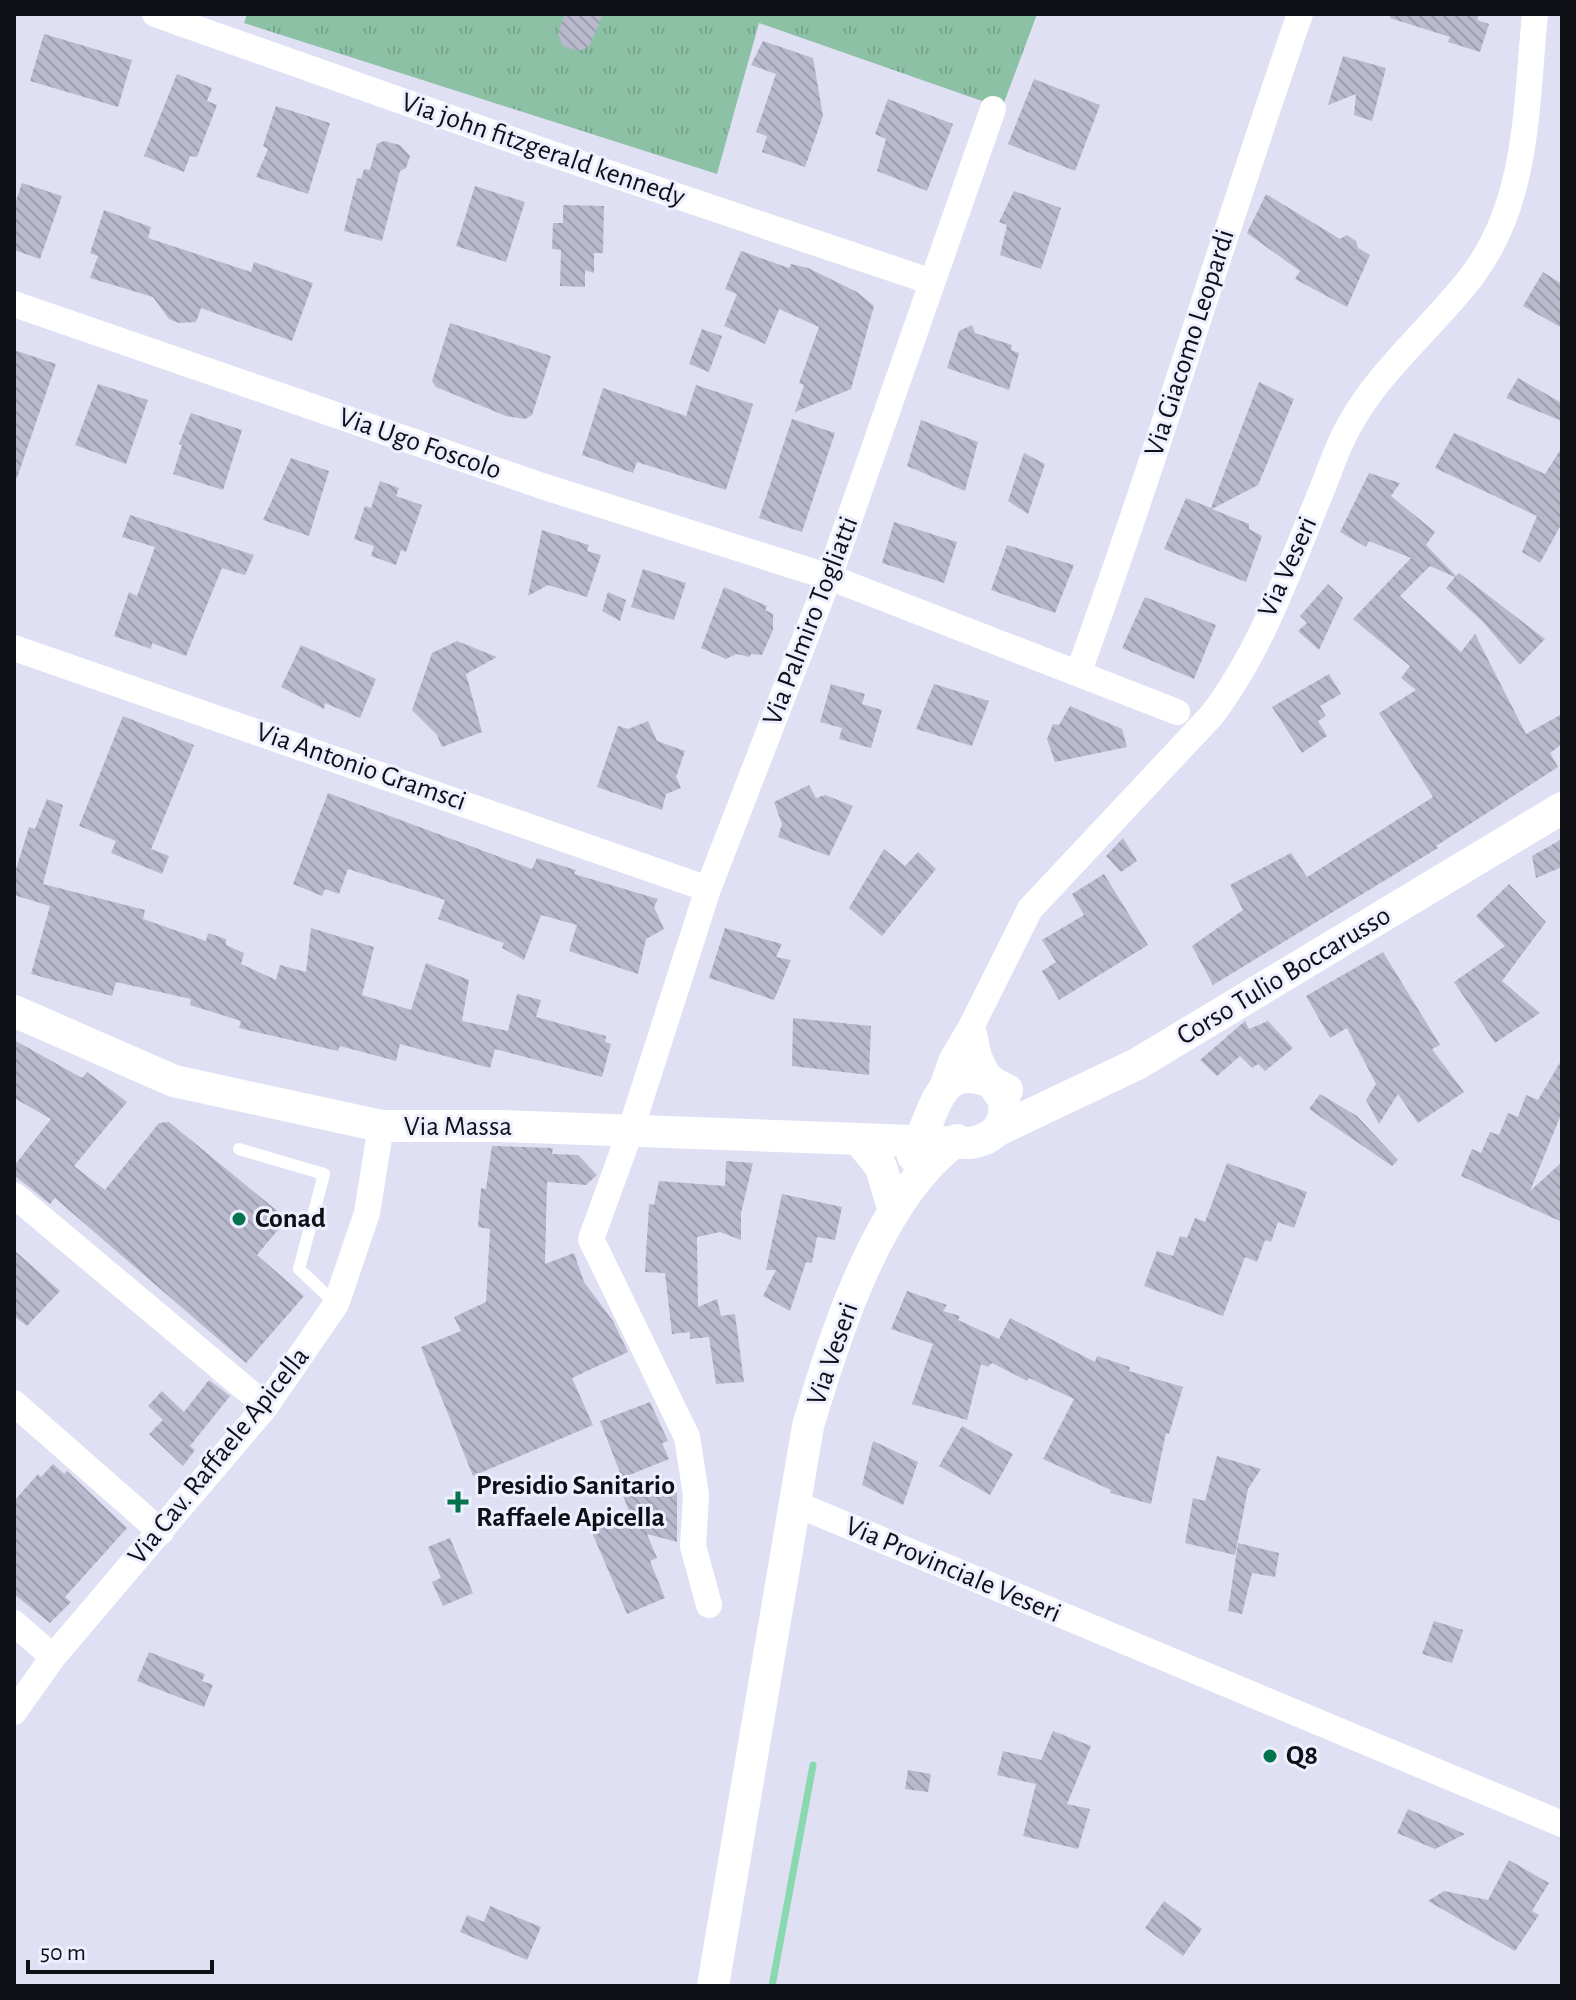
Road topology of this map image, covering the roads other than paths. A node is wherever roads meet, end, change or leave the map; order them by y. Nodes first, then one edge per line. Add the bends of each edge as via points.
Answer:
1 (155, 14) edge
2 (1300, 14) edge
3 (1535, 14) edge
4 (993, 109) dead end
5 (932, 282) junction
6 (14, 304) edge
7 (829, 577) junction
8 (14, 648) edge
9 (1079, 671) junction
10 (1177, 712) dead end
11 (1562, 808) edge
12 (708, 889) junction
13 (14, 1011) edge
14 (972, 1025) junction
15 (991, 1081) junction
16 (939, 1100) junction
17 (1056, 1104) junction
18 (381, 1126) junction
19 (998, 1130) junction
20 (630, 1132) junction
21 (921, 1140) junction
22 (957, 1140) junction
23 (860, 1141) junction
24 (239, 1149) dead end
25 (14, 1195) edge
26 (894, 1212) junction
27 (336, 1304) junction
28 (14, 1403) edge
29 (266, 1406) junction
30 (796, 1504) junction
31 (161, 1532) junction
32 (709, 1605) dead end
33 (14, 1623) edge
34 (53, 1657) junction
35 (14, 1712) edge
36 (1562, 1824) edge
37 (713, 1986) edge

1 - 5 street, Via john fitzgerald kennedy
2 - 9 street, Via Giacomo Leopardi
3 - 14 street, Via Veseri via 1518,183 1474,274 1349,426 1231,690 1030,909
4 - 5 street, Via Palmiro Togliatti
5 - 7 street, Via Palmiro Togliatti
6 - 7 street, Via Ugo Foscolo via 542,486
7 - 9 street
7 - 12 street, Via Palmiro Togliatti
8 - 12 street, Via Antonio Gramsci
9 - 10 street
11 - 17 street, Corso Tulio Boccarusso via 1137,1064
12 - 20 street, Via Palmiro Togliatti
13 - 18 street, Via Massa via 174,1081
14 - 15 street
14 - 16 street, Via Veseri via 951,1061
15 - 16 street via 980,1075 960,1076
15 - 17 street
15 - 19 street via 1006,1111
16 - 21 street, Via Veseri
16 - 22 street via 944,1129
17 - 19 street, Corso Tulio Boccarusso
18 - 20 street, Via Massa
18 - 27 street, Via Cav. Raffaele Apicella via 367,1213
19 - 22 street via 980,1142
20 - 23 street, Via Massa
20 - 32 street, Via Palmiro Togliatti via 591,1239 687,1437 696,1495 693,1546
21 - 22 street, Via Massa
21 - 23 street, Via Massa
21 - 26 street, Via Veseri
22 - 26 street, Via Veseri via 926,1165
23 - 26 street via 881,1167
24 - 27 lane via 324,1174 299,1269
25 - 29 street
26 - 30 street, Via Veseri via 858,1283 822,1377
27 - 29 street, Via Cav. Raffaele Apicella
28 - 31 street
29 - 31 street, Via Cav. Raffaele Apicella
30 - 36 street, Via Provinciale Veseri
30 - 37 street
31 - 34 street, Via Cav. Raffaele Apicella
33 - 34 street
34 - 35 street, Via Cav. Raffaele Apicella

